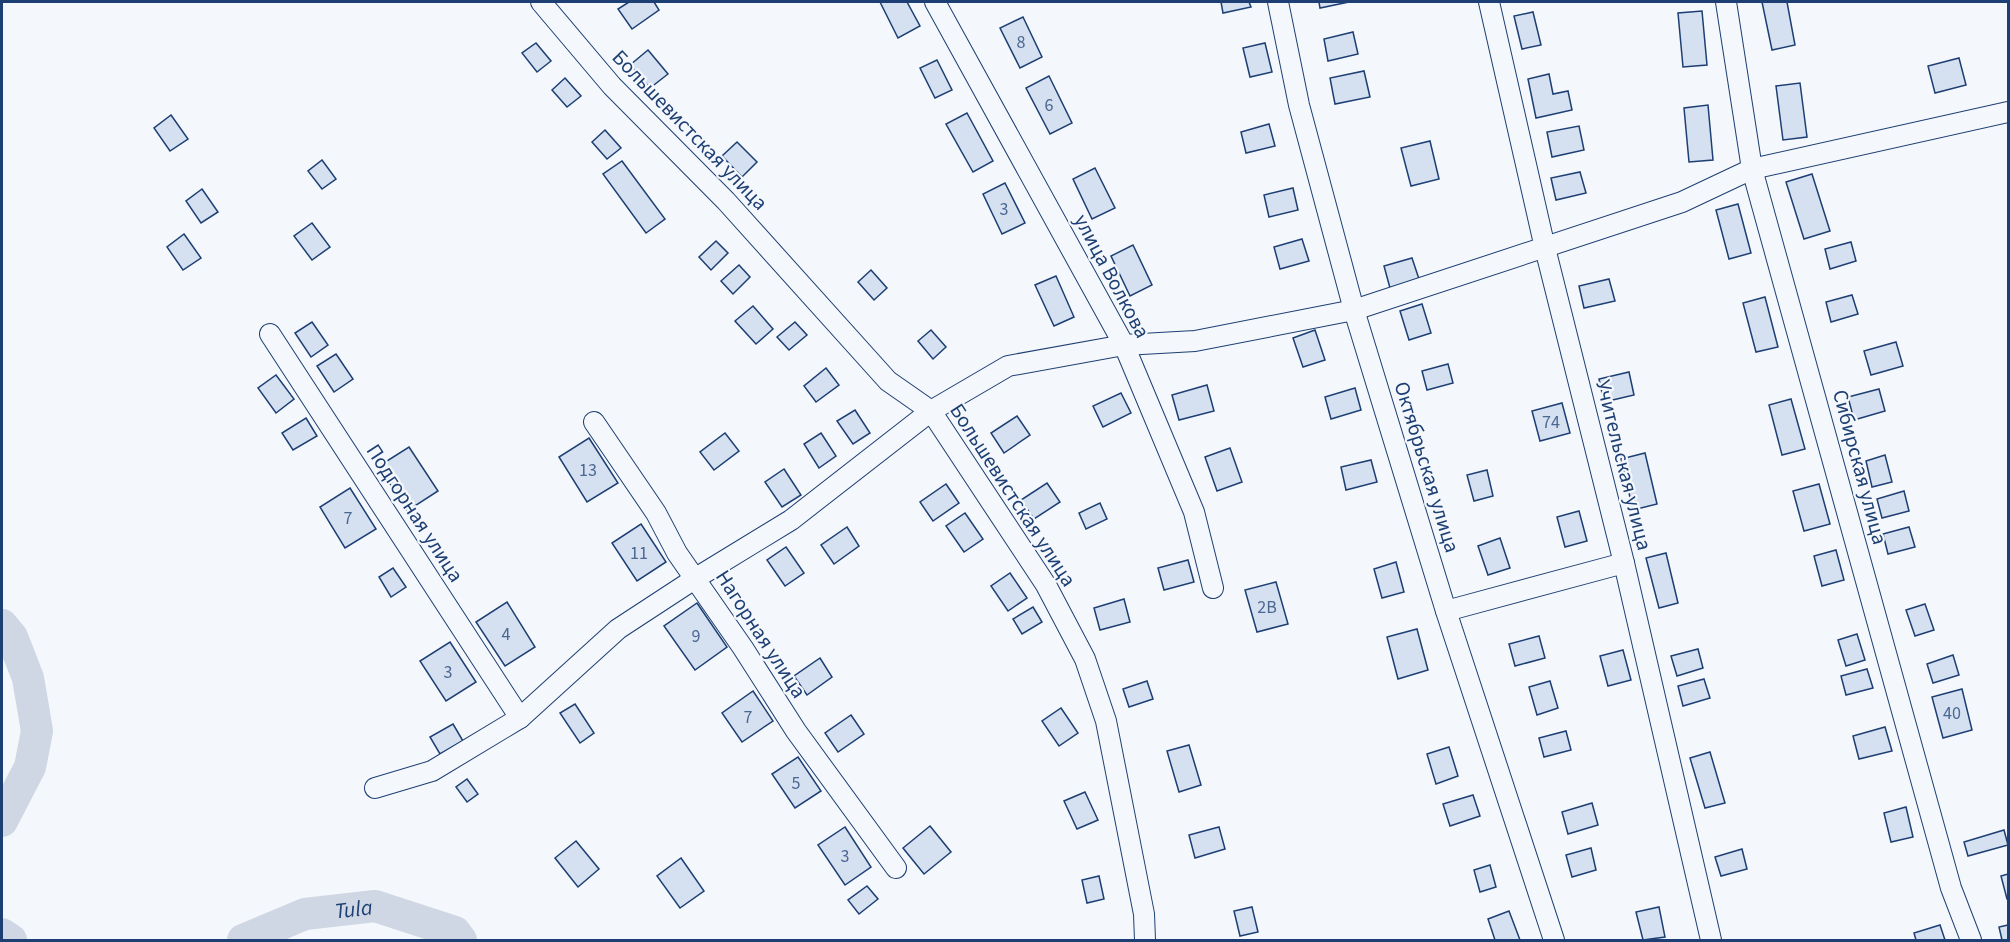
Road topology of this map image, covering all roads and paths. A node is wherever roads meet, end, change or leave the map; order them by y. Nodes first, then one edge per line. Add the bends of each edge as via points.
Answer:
1 (541, 2) edge
2 (936, 2) edge
3 (1278, 2) edge
4 (1489, 2) edge
5 (1726, 2) edge
6 (2008, 112) edge
7 (1752, 169) junction
8 (1545, 248) junction
9 (1354, 310) junction
10 (270, 334) dead end
11 (1124, 345) junction
12 (931, 411) junction
13 (594, 422) dead end
14 (1624, 563) junction
15 (696, 578) junction
16 (1213, 588) dead end
17 (1446, 610) junction
18 (520, 718) junction
19 (375, 788) dead end
20 (896, 868) dead end
21 (1145, 940) edge
22 (1554, 940) edge
23 (1711, 940) edge
24 (1971, 940) edge

1 - 12 street, Большевистская улица via 612,86 726,201 888,381
2 - 11 street, улица Волкова
3 - 9 street, Октябрьская улица via 1299,105
4 - 8 street, Учительская улица
5 - 7 street, Сибирская улица
6 - 7 street
7 - 8 street via 1682,202
7 - 24 street, Сибирская улица via 1951,888
8 - 9 street
8 - 14 street, Учительская улица
9 - 11 street via 1195,341
9 - 17 street, Октябрьская улица
10 - 18 street, Подгорная улица
11 - 12 street via 1008,366
11 - 16 street, улица Волкова via 1194,512
12 - 15 street via 791,520
12 - 21 street, Большевистская улица via 1046,585 1084,659 1109,733 1144,914
13 - 15 street, Нагорная улица
14 - 17 street
14 - 23 street, Учительская улица
15 - 18 street via 618,629
15 - 20 street, Нагорная улица via 796,732
17 - 22 street, Октябрьская улица
18 - 19 street via 432,771

